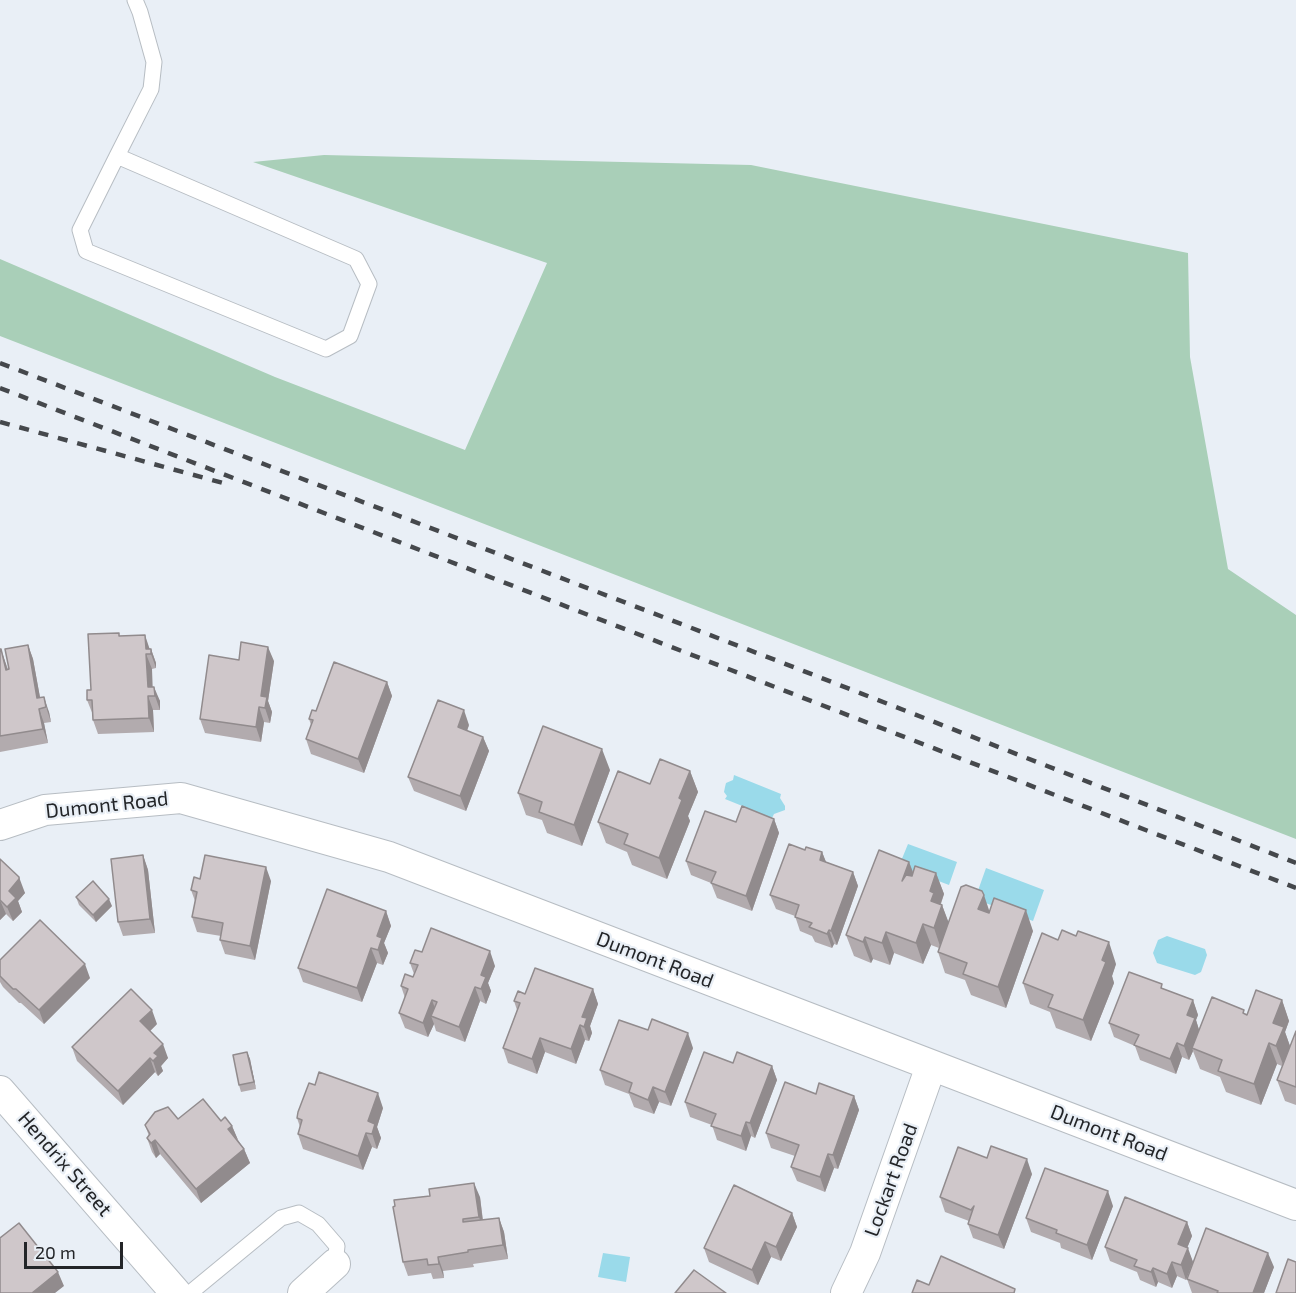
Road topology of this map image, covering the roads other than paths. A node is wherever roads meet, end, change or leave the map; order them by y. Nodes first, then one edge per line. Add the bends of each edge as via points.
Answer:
1 (135, 0) edge
2 (117, 156) junction
3 (0, 825) edge
4 (931, 1066) junction
5 (0, 1091) edge
6 (1296, 1204) edge
7 (335, 1264) joint
8 (176, 1293) edge
9 (190, 1293) edge
10 (303, 1293) edge
11 (846, 1293) edge

1 - 2 lane via 154,62 151,89
2 - 2 lane via 80,230 86,251 326,349 351,336 369,284 356,259
3 - 4 street, Dumont Road via 45,810 181,798 389,857
4 - 6 street, Dumont Road
4 - 11 street, Lockart Road via 865,1253
5 - 8 street, Hendrix Street
7 - 9 lane via 337,1246 318,1224 299,1213 280,1218
7 - 10 street

